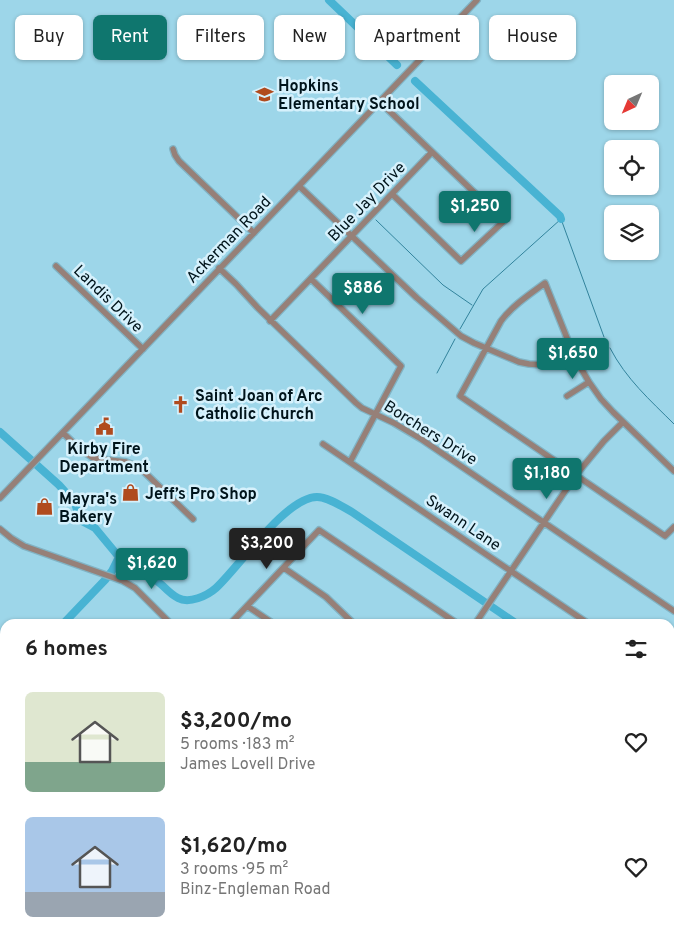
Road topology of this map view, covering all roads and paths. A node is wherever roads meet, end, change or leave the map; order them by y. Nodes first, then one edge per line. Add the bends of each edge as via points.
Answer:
1 (477, 0) edge
2 (380, 102) junction
3 (173, 149) dead end
4 (432, 152) junction
5 (299, 186) junction
6 (392, 194) junction
7 (254, 233) junction
8 (352, 236) junction
9 (56, 266) dead end
10 (219, 268) junction
11 (310, 279) junction
12 (270, 321) junction
13 (599, 347) dead end
14 (143, 349) junction
15 (486, 349) junction
16 (575, 358) junction
17 (589, 382) junction
18 (567, 396) dead end
19 (375, 413) junction
20 (623, 422) junction
21 (63, 433) junction
22 (323, 444) dead end
23 (350, 462) junction
24 (674, 471) edge
25 (576, 475) junction
26 (0, 498) edge
27 (193, 519) dead end
28 (544, 523) junction
29 (674, 527) edge
30 (0, 529) edge
31 (284, 568) junction
32 (511, 571) junction
33 (247, 606) junction
34 (674, 611) edge
35 (166, 619) edge
36 (235, 619) edge
37 (266, 619) edge
38 (349, 619) edge
39 (451, 619) edge
40 (479, 619) edge
41 (582, 619) edge

1 - 2 street, Ackerman Road
2 - 4 street
2 - 5 street, Ackerman Road
3 - 7 street via 179,161
4 - 6 street, Blue Jay Drive
4 - 6 street via 504,220 461,261
5 - 7 street, Ackerman Road
5 - 8 street
6 - 8 street, Blue Jay Drive
7 - 10 street, Ackerman Road
8 - 11 street, Blue Jay Drive
8 - 15 street via 433,312 467,340
9 - 14 street, Landis Drive
10 - 12 street, Borchers Drive
10 - 14 street, Ackerman Road
11 - 12 street, Blue Jay Drive
11 - 19 street via 401,366
12 - 19 street, Borchers Drive via 356,403
13 - 16 street
14 - 21 street, Ackerman Road
15 - 16 street via 529,364 555,364
15 - 16 street via 504,316 545,283
15 - 25 street via 460,396
16 - 17 street
17 - 18 street
17 - 20 street
19 - 23 street
19 - 28 street, Borchers Drive via 421,439
20 - 24 street
20 - 25 street
21 - 26 street, Ackerman Road
21 - 27 street via 93,458 140,467
22 - 23 street, Swann Lane
23 - 32 street, Swann Lane
25 - 28 street
25 - 29 street via 665,536
28 - 32 street
28 - 34 street, Borchers Drive
30 - 35 street via 24,546 118,578 135,588
31 - 33 street
31 - 38 street via 326,597
31 - 39 street via 319,530
32 - 40 street
32 - 41 street, Swann Lane
33 - 36 street
33 - 37 street

